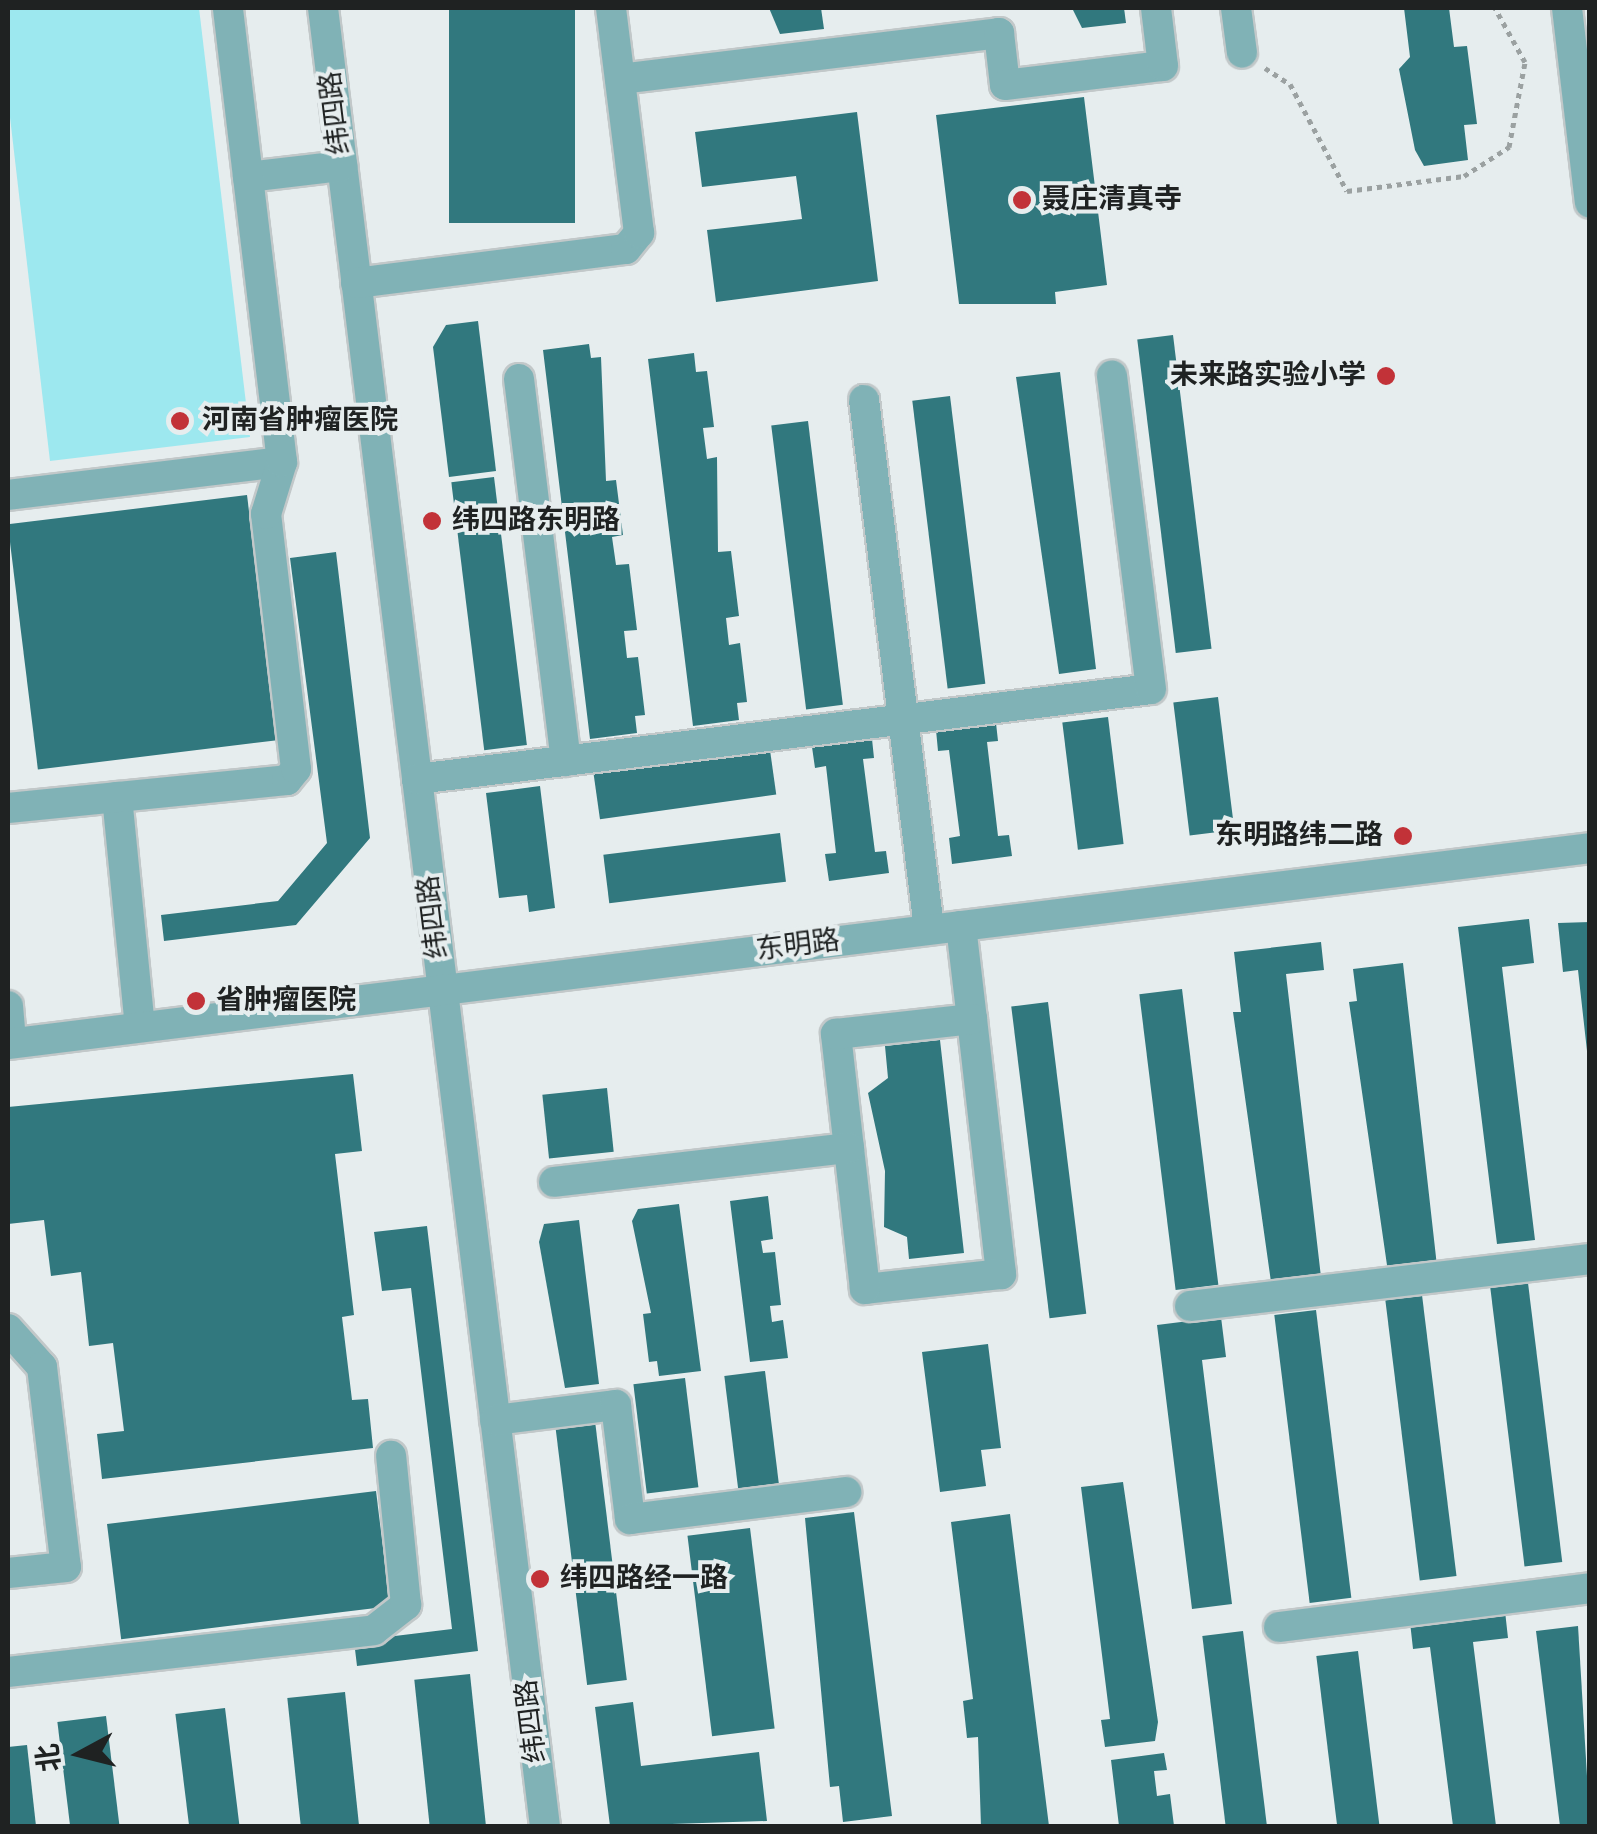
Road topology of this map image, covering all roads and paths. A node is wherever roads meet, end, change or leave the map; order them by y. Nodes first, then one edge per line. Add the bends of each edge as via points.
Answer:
1 (228, 8) edge
2 (323, 8) edge
3 (612, 8) edge
4 (1156, 8) edge
5 (1236, 8) edge
6 (1494, 8) edge
7 (1567, 8) edge
8 (997, 20) edge
9 (1242, 53) joint
10 (620, 79) junction
11 (342, 166) junction
12 (248, 178) junction
13 (1590, 203) edge
14 (356, 282) junction
15 (1112, 375) dead end
16 (519, 378) dead end
17 (864, 400) dead end
18 (282, 462) junction
19 (8, 494) edge
20 (904, 719) junction
21 (566, 760) junction
22 (417, 779) junction
23 (116, 797) junction
24 (8, 808) edge
25 (1590, 848) edge
26 (961, 926) junction
27 (929, 930) junction
28 (443, 990) junction
29 (8, 1006) edge
30 (972, 1019) junction
31 (140, 1027) junction
32 (9, 1044) edge
33 (849, 1148) junction
34 (554, 1182) dead end
35 (1590, 1260) edge
36 (1190, 1306) dead end
37 (8, 1329) edge
38 (495, 1420) junction
39 (392, 1456) dead end
40 (846, 1492) dead end
41 (8, 1573) edge
42 (1590, 1588) edge
43 (1279, 1627) dead end
44 (8, 1672) edge
45 (545, 1826) edge

1 - 12 street
2 - 11 street, 纬四路
3 - 10 street
4 - 8 street via 1163,66 1005,85
5 - 9 street
6 - 9 path via 1525,62 1509,147 1464,176 1347,191 1290,84
7 - 13 street
8 - 10 street
10 - 14 street via 639,233 626,250
11 - 12 street
11 - 14 street, 纬四路
12 - 18 street
14 - 22 street, 纬四路
15 - 20 street via 1150,689
16 - 21 street
17 - 20 street
18 - 19 street
18 - 23 street via 266,514 296,770 288,780
20 - 21 street
20 - 27 street
21 - 22 street
22 - 28 street, 纬四路
23 - 24 street
23 - 31 street
25 - 26 street, 东明路
26 - 27 street, 东明路
26 - 30 street
27 - 28 street, 东明路
28 - 31 street, 东明路
28 - 38 street, 纬四路
29 - 32 street
30 - 33 street via 836,1034
30 - 33 street via 1001,1274 865,1290
31 - 32 street, 东明路
33 - 34 street
35 - 36 street
37 - 41 street via 42,1366 66,1566
38 - 40 street via 616,1405 630,1518
38 - 45 street, 纬四路
39 - 44 street via 406,1604 374,1630
42 - 43 street

